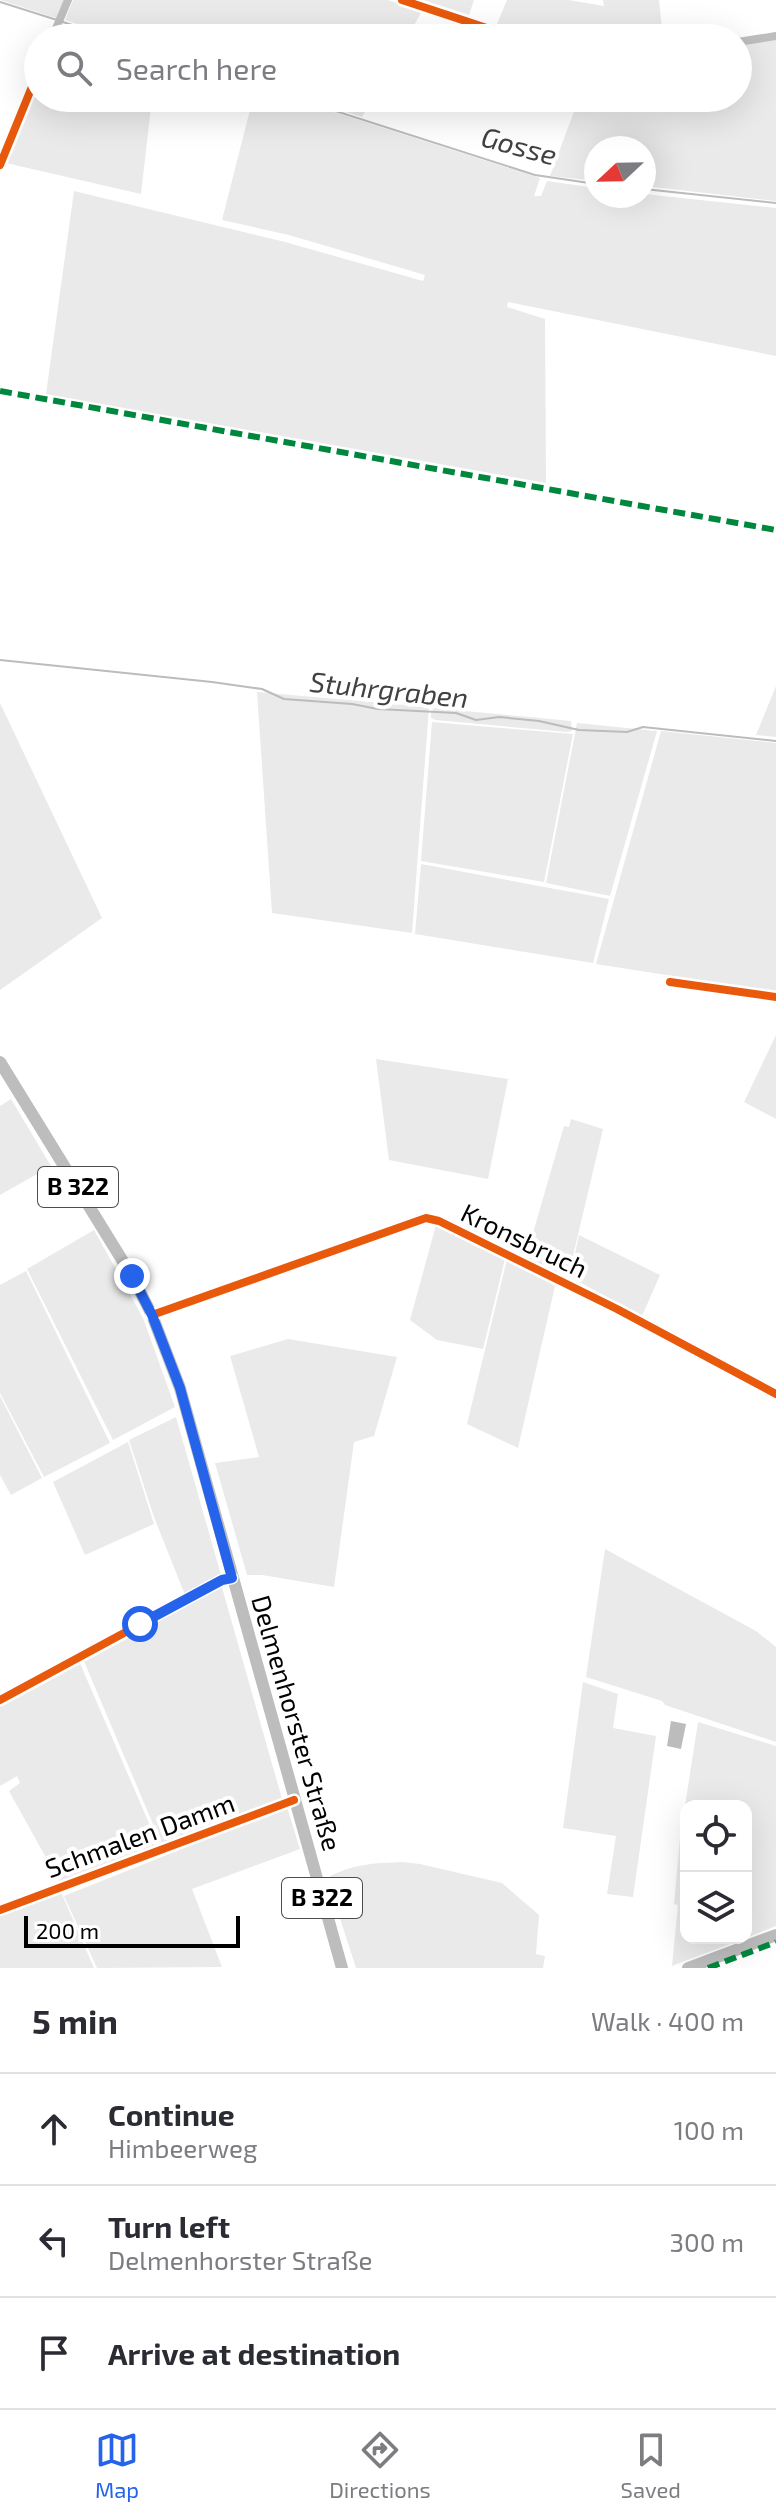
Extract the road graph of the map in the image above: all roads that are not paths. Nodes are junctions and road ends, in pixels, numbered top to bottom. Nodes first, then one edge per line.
1 (68, 0) edge
2 (402, 0) edge
3 (58, 24) edge
4 (475, 24) edge
5 (776, 36) edge
6 (752, 40) edge
7 (24, 106) edge
8 (0, 165) edge
9 (670, 982) dead end
10 (776, 997) edge
11 (0, 1062) edge
12 (152, 1315) junction
13 (776, 1394) edge
14 (232, 1578) junction
15 (0, 1700) edge
16 (294, 1800) junction
17 (0, 1910) edge
18 (776, 1935) edge
19 (342, 1968) edge
20 (688, 1968) edge

1 - 3 street
2 - 4 street
5 - 6 street
7 - 8 street
9 - 10 street
11 - 12 main road, Delmenhorster Straße / B 322
12 - 13 street, Kronsbruch
12 - 14 main road, Delmenhorster Straße / B 322
14 - 15 street
14 - 16 main road, Delmenhorster Straße / B 322
16 - 17 street, Schmalen Damm
16 - 19 main road, Delmenhorster Straße / B 322
18 - 20 main road

